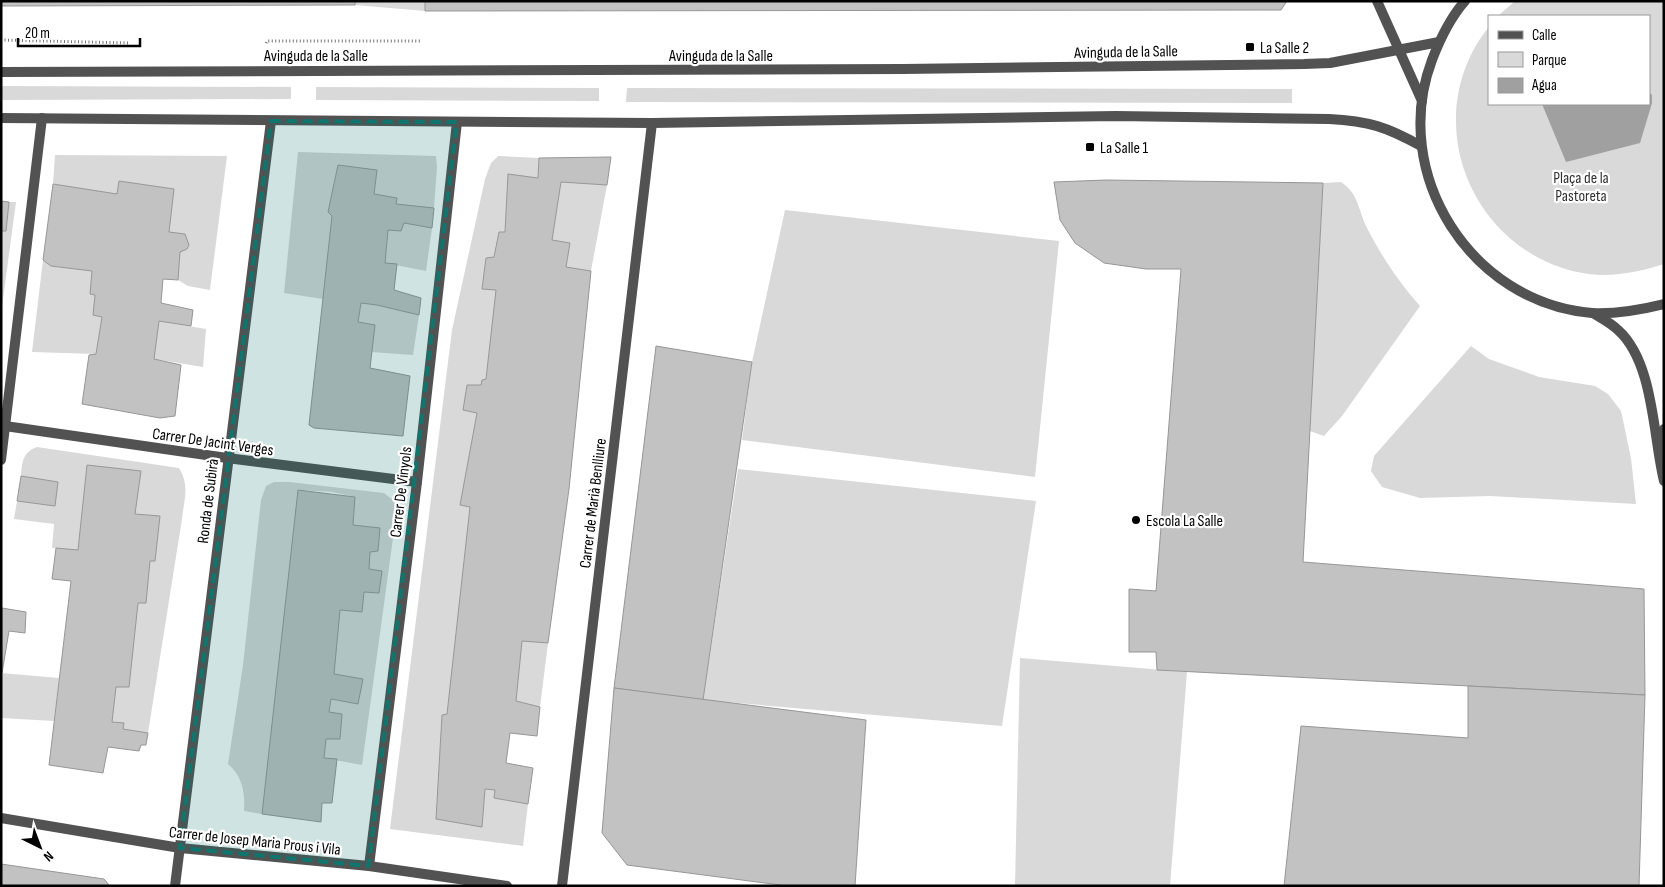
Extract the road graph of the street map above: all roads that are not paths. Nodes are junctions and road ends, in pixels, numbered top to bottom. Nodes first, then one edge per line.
1 (1377, 1) edge
2 (1465, 1) edge
3 (1439, 42) junction
4 (1399, 50) junction
5 (1, 72) edge
6 (1422, 101) junction
7 (1, 118) edge
8 (42, 118) junction
9 (271, 121) junction
10 (457, 122) junction
11 (652, 123) junction
12 (1421, 146) junction
13 (1664, 304) edge
14 (1593, 313) junction
15 (5, 426) junction
16 (1664, 429) edge
17 (227, 458) junction
18 (1, 460) edge
19 (1661, 469) junction
20 (417, 482) junction
21 (1664, 482) edge
22 (1, 818) edge
23 (180, 848) junction
24 (369, 866) junction
25 (175, 886) edge
26 (507, 886) edge
27 (562, 886) edge

1 - 4 street
2 - 3 street
3 - 4 street, Avinguda de la Salle
3 - 6 street
4 - 5 street, Avinguda de la Salle
4 - 6 street
6 - 12 street
7 - 8 street
8 - 9 street
8 - 15 street
9 - 10 street
9 - 17 street, Ronda de Subirà
10 - 11 street
10 - 20 street, Carrer De Vinyols
11 - 12 street
11 - 27 street, Carrer de Marià Benlliure
12 - 14 street
13 - 14 street
14 - 19 street
15 - 17 street, Carrer De Jacint Verges
15 - 18 street
16 - 19 street
17 - 20 street, Carrer De Jacint Verges
17 - 23 street, Ronda de Subirà
19 - 21 street
20 - 24 street, Carrer De Vinyols
22 - 23 street, Carrer de Josep Maria Prous i Vila
23 - 24 street, Carrer de Josep Maria Prous i Vila
23 - 25 street, Ronda de Subirà
24 - 26 street, Carrer de Josep Maria Prous i Vila

